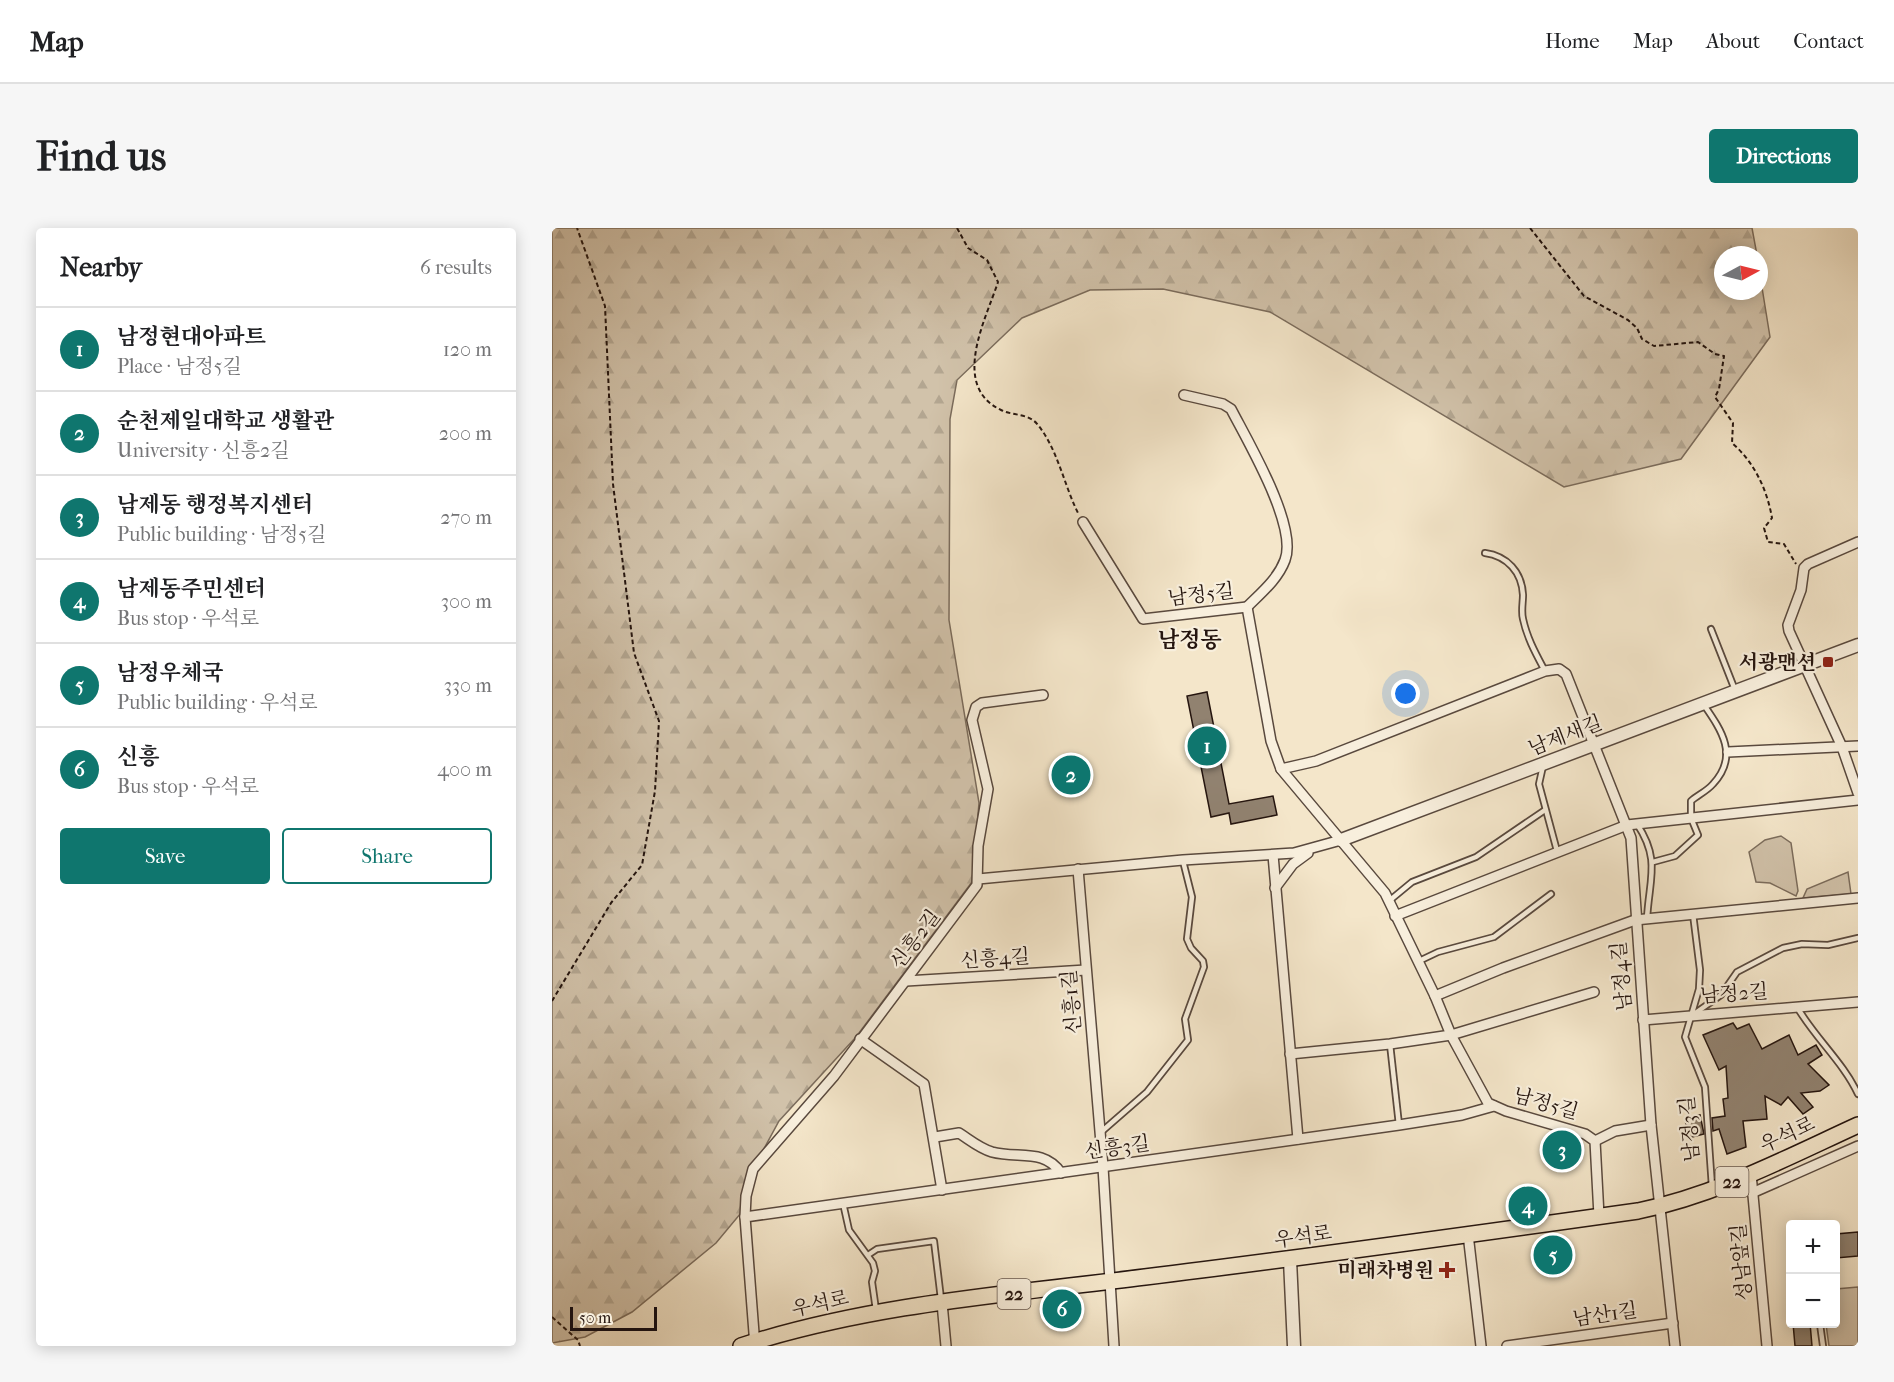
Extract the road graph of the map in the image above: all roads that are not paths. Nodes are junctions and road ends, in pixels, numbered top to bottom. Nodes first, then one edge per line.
1 (1184, 395) dead end
2 (1083, 522) road end
3 (1858, 542) edge
4 (1485, 553) dead end
5 (1247, 607) junction
6 (1711, 629) dead end
7 (1858, 645) edge
8 (1803, 668) junction
9 (1545, 671) junction
10 (1736, 693) junction
11 (1043, 695) dead end
12 (1704, 705) junction
13 (1595, 744) junction
14 (1858, 746) edge
15 (1842, 747) junction
16 (1728, 752) junction
17 (1544, 763) junction
18 (1281, 769) junction
19 (1858, 793) edge
20 (1858, 800) edge
21 (1545, 810) junction
22 (1691, 818) junction
23 (1632, 824) junction
24 (1341, 840) junction
25 (1315, 849) junction
26 (1557, 851) junction
27 (1273, 855) junction
28 (1183, 860) junction
29 (1653, 862) junction
30 (1078, 869) junction
31 (978, 879) junction
32 (1275, 888) junction
33 (1551, 894) dead end
34 (1858, 898) edge
35 (1389, 901) junction
36 (1693, 914) junction
37 (1395, 916) junction
38 (1647, 919) junction
39 (1635, 920) junction
40 (1858, 938) edge
41 (1417, 962) junction
42 (1086, 970) junction
43 (906, 981) junction
44 (1594, 992) dead end
45 (1435, 996) junction
46 (1858, 1002) edge
47 (1797, 1007) junction
48 (1691, 1016) junction
49 (1643, 1020) junction
50 (1451, 1035) junction
51 (860, 1039) junction
52 (1390, 1044) junction
53 (1290, 1054) junction
54 (1858, 1094) edge
55 (1494, 1107) junction
56 (1399, 1125) junction
57 (1651, 1125) junction
58 (1858, 1125) edge
59 (1100, 1132) junction
60 (934, 1137) junction
61 (1298, 1139) junction
62 (1595, 1141) junction
63 (1858, 1146) edge
64 (1103, 1167) junction
65 (1061, 1173) junction
66 (1750, 1174) junction
67 (942, 1190) junction
68 (1712, 1190) junction
69 (1752, 1193) junction
70 (843, 1203) junction
71 (1660, 1206) junction
72 (1599, 1216) junction
73 (745, 1217) junction
74 (1468, 1234) junction
75 (868, 1255) junction
76 (1290, 1260) junction
77 (1110, 1282) junction
78 (942, 1303) junction
79 (877, 1313) junction
80 (1673, 1323) junction
81 (1821, 1328) edge
82 (750, 1345) edge
83 (946, 1346) edge
84 (1114, 1346) edge
85 (1294, 1346) edge
86 (1481, 1346) edge
87 (1507, 1346) edge
88 (1675, 1346) edge
89 (1767, 1346) edge
90 (1823, 1346) edge

1 - 5 street
2 - 5 street, 남정5길
3 - 8 street
4 - 9 lane
5 - 18 street, 남정5길
6 - 10 lane
7 - 8 street, 남제새길
8 - 10 street, 남제새길
8 - 15 street
9 - 13 street, 남정4길
9 - 18 street
10 - 12 street, 남제새길
11 - 31 street, 신흥2길
12 - 13 street, 남제새길
12 - 16 lane
13 - 17 street, 남제새길
13 - 23 street, 남정4길
14 - 15 street
15 - 16 street
15 - 19 street
16 - 22 lane
17 - 21 lane
17 - 24 street, 남제새길
18 - 24 street, 남정5길
20 - 22 street
21 - 26 lane
21 - 35 lane
22 - 23 street
22 - 29 lane
23 - 26 street
23 - 29 lane
23 - 39 street, 남정4길
24 - 25 street
24 - 35 street, 남정5길
25 - 27 street
25 - 32 street
26 - 37 street
27 - 28 street
27 - 32 street
28 - 30 street
28 - 59 lane
29 - 38 lane
30 - 31 street
30 - 42 street, 신흥1길
31 - 43 street, 신흥2길
32 - 53 street
33 - 41 lane
34 - 36 street
35 - 37 street, 남정5길
36 - 38 street
36 - 48 lane, 남정3길
37 - 41 street, 남정5길
38 - 39 street
39 - 45 street
39 - 49 street, 남정4길
40 - 48 lane, 남정2길
41 - 45 street, 남정5길
42 - 43 street, 신흥4길
42 - 59 street, 신흥1길
43 - 51 street, 신흥2길
44 - 50 street
45 - 50 street, 남정5길
46 - 47 street, 남정2길
47 - 48 street, 남정2길
47 - 54 lane
48 - 49 street
48 - 68 lane, 남정3길
49 - 57 street, 남정4길
50 - 52 street
50 - 55 street, 남정5길
51 - 60 street
51 - 73 street, 신흥2길
52 - 53 street
52 - 56 lane
53 - 61 street
55 - 56 street
55 - 62 street, 남정5길
56 - 61 street
57 - 62 street
57 - 71 street, 남정4길
58 - 66 main road, 우석로 / 22
59 - 64 street, 신흥1길
60 - 65 street
60 - 67 street
61 - 64 street, 신흥3길
62 - 72 street, 남정5길
63 - 69 street
64 - 65 street, 신흥3길
64 - 77 street, 신흥1길
65 - 67 street, 신흥3길
66 - 68 main road, 우석로 / 22
66 - 69 street, 성남앞길
67 - 70 street, 신흥3길
68 - 71 main road, 우석로 / 22
69 - 89 street, 성남앞길
70 - 73 street, 신흥3길
70 - 75 lane
71 - 72 main road, 우석로 / 22
71 - 80 street, 남정4길
72 - 74 main road, 우석로 / 22
73 - 82 street
74 - 76 main road, 우석로 / 22
74 - 86 street
75 - 78 lane
75 - 79 lane
76 - 77 main road, 우석로 / 22
76 - 85 street
77 - 78 main road, 우석로 / 22
77 - 84 street, 신흥1길
78 - 79 main road, 우석로 / 22
78 - 83 street
79 - 82 main road, 우석로 / 22
80 - 87 street, 남산1길
80 - 88 street, 남정4길
81 - 90 lane

